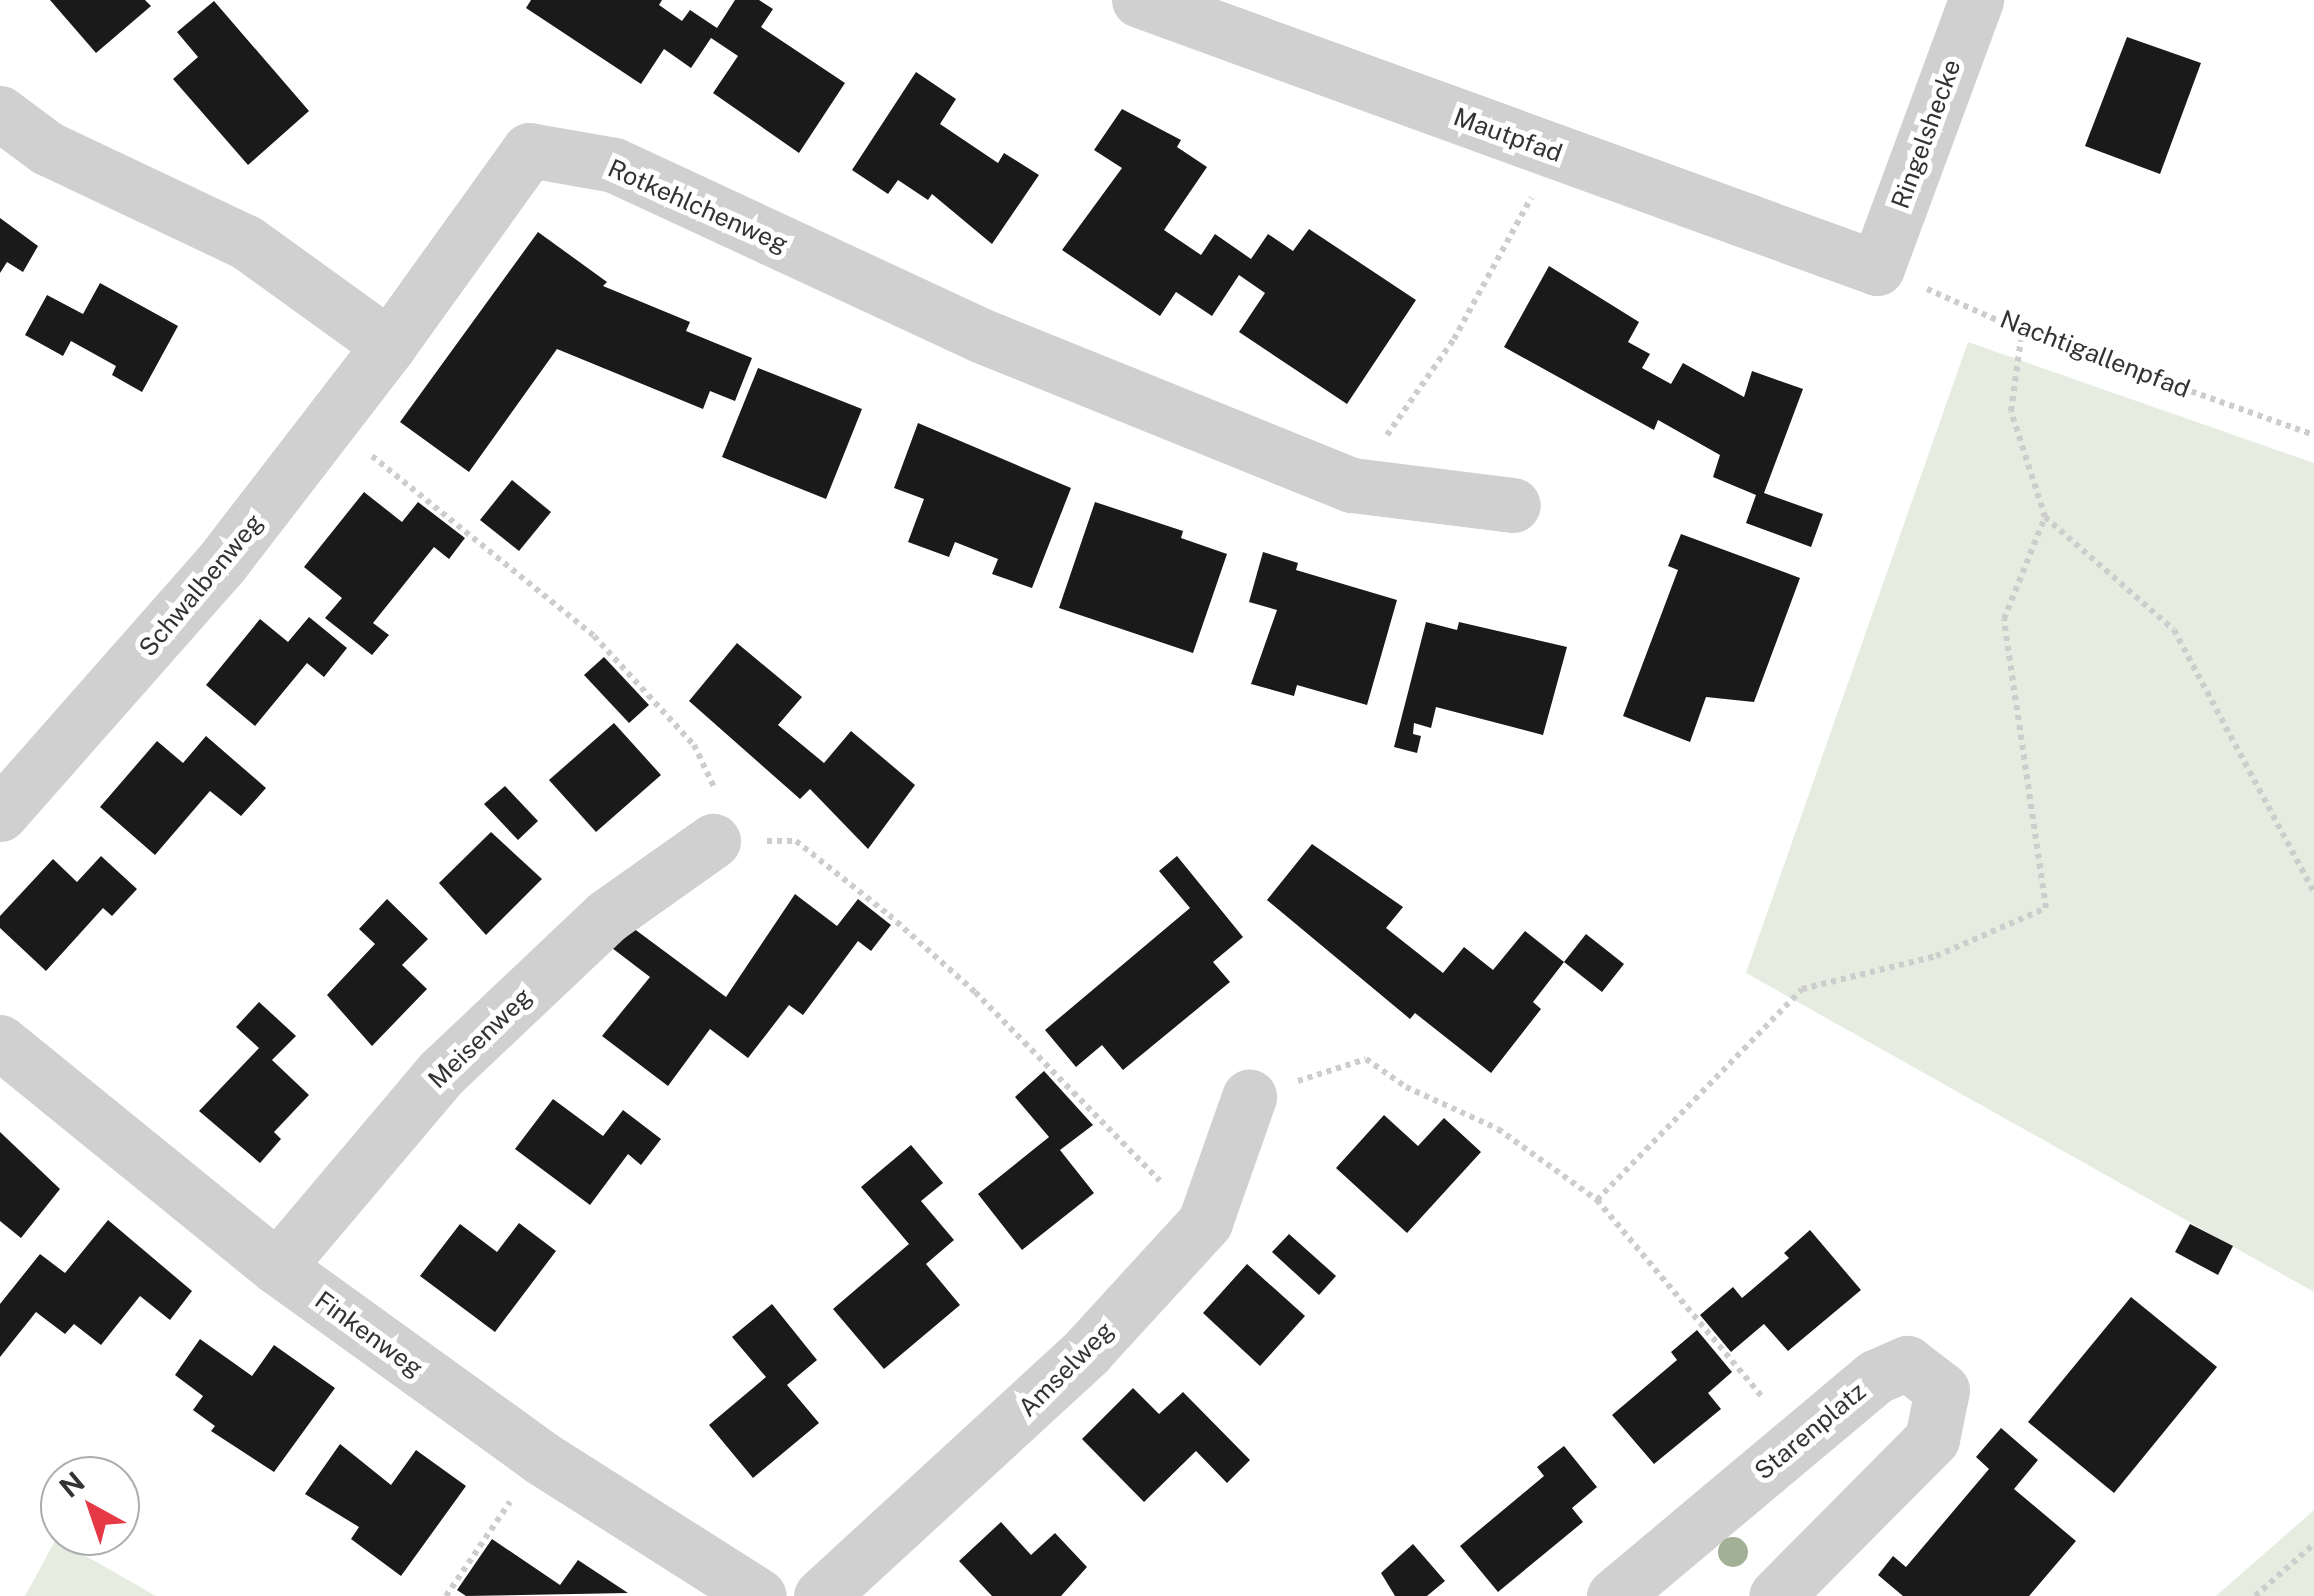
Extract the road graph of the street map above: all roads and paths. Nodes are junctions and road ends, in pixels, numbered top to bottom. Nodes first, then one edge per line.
1 (1139, 0) edge
2 (1976, 0) edge
3 (0, 113) edge
4 (1556, 153) junction
5 (1877, 268) junction
6 (2022, 331) junction
7 (389, 345) junction
8 (332, 424) junction
9 (2314, 435) edge
10 (1352, 486) junction
11 (1513, 505) dead end
12 (2045, 516) junction
13 (0, 814) edge
14 (713, 841) junction
15 (2314, 892) edge
16 (0, 1042) edge
17 (1249, 1097) joint
18 (1597, 1200) junction
19 (1204, 1222) junction
20 (277, 1267) junction
21 (1799, 1442) junction
22 (540, 1457) junction
23 (2314, 1544) edge
24 (446, 1596) edge
25 (759, 1596) edge
26 (821, 1596) edge
27 (1614, 1596) edge
28 (1776, 1596) edge
29 (2255, 1596) edge

1 - 4 street, Mautpfad
2 - 5 street, Ringelshecke
3 - 7 street
4 - 5 street, Mautpfad
4 - 10 path
5 - 6 path, Nachtigallenpfad
6 - 9 path, Nachtigallenpfad
6 - 12 path
7 - 8 street, Schwalbenweg
7 - 10 street, Rotkehlchenweg
8 - 13 street, Schwalbenweg
8 - 14 path
10 - 11 street, Rotkehlchenweg
12 - 15 path
12 - 18 path
14 - 19 path
14 - 20 street, Meisenweg
16 - 20 street, Finkenweg
17 - 18 path
17 - 19 street, Amselweg
18 - 21 path
19 - 26 street, Amselweg
20 - 22 street, Finkenweg
21 - 27 street, Starenplatz
21 - 28 street, Starenplatz
22 - 24 path
22 - 25 street, Finkenweg
23 - 29 path

